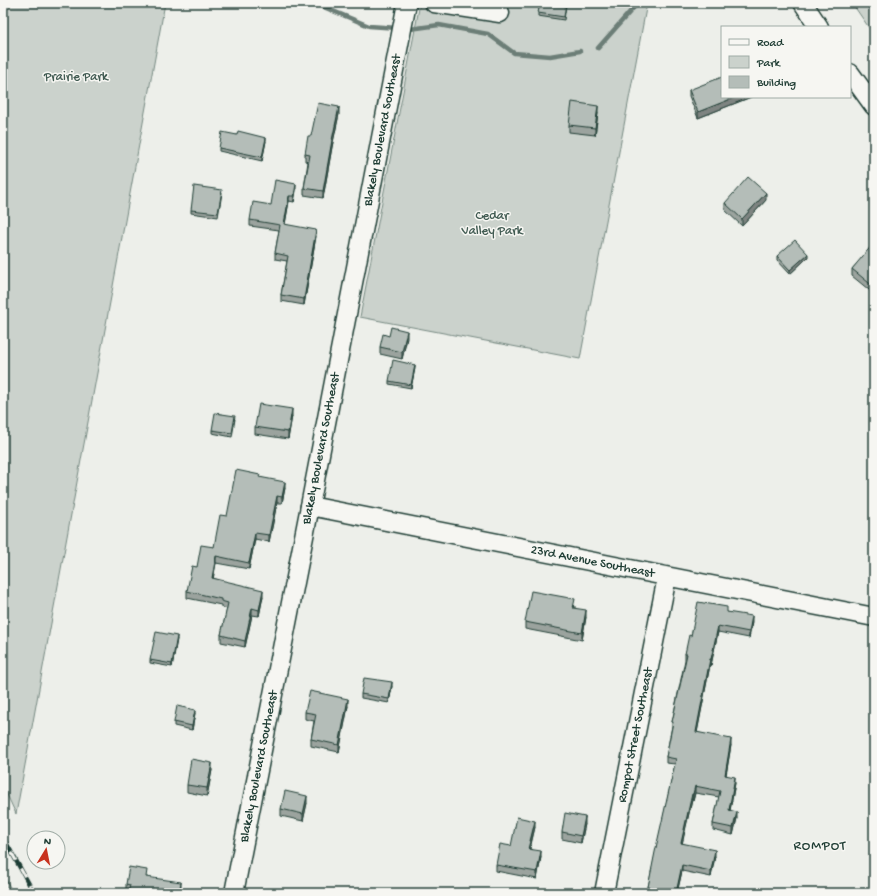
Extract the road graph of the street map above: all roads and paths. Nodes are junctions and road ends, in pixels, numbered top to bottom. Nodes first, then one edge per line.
1 (434, 3) edge
2 (803, 3) edge
3 (406, 4) edge
4 (500, 13) dead end
5 (818, 26) edge
6 (851, 74) edge
7 (874, 106) edge
8 (310, 506) junction
9 (667, 577) junction
10 (874, 617) edge
11 (234, 893) edge
12 (604, 893) edge

1 - 4 street
2 - 5 street
3 - 8 street, Blakely Boulevard Southeast
6 - 7 street
8 - 9 street, 23rd Avenue Southeast
8 - 11 street, Blakely Boulevard Southeast
9 - 10 street, 23rd Avenue Southeast
9 - 12 street, Rompot Street Southeast

